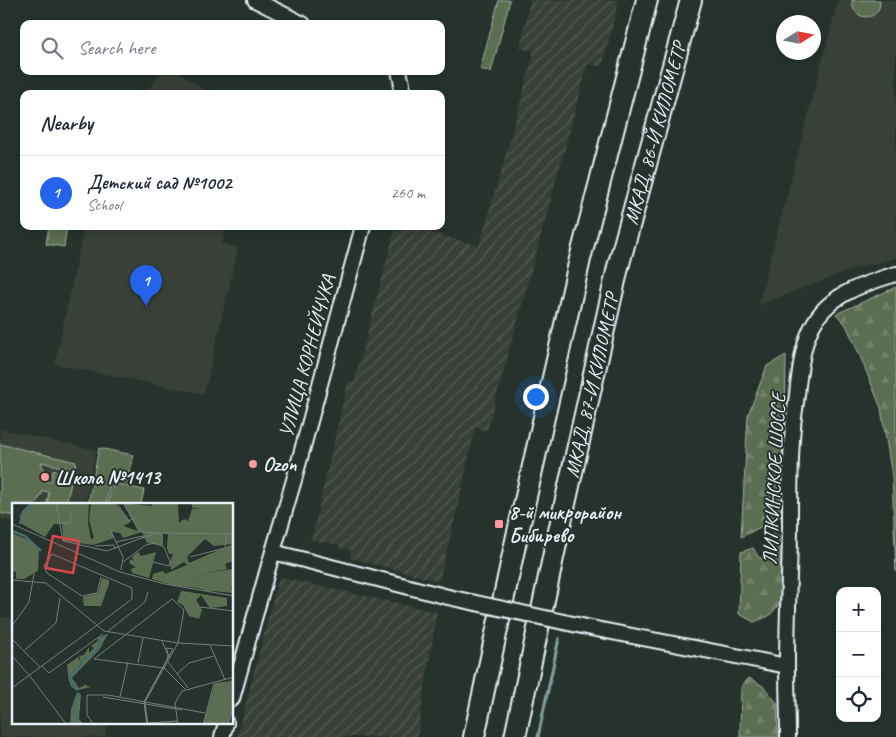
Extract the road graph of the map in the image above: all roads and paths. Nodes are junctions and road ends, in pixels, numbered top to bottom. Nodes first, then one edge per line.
1 (255, 0) edge
2 (647, 0) edge
3 (691, 0) edge
4 (295, 20) edge
5 (400, 75) edge
6 (401, 90) edge
7 (362, 230) edge
8 (580, 259) joint
9 (618, 267) joint
10 (896, 274) edge
11 (273, 552) junction
12 (787, 666) junction
13 (234, 691) edge
14 (226, 724) edge
15 (222, 737) edge
16 (474, 737) edge
17 (515, 737) edge
18 (788, 737) edge

1 - 4 street
2 - 8 highway, МКАД, 86-Й КИЛОМЕТР
3 - 9 highway, МКАД, 86-Й КИЛОМЕТР
5 - 6 street
7 - 11 street, УЛИЦА КОРНЕЙЧУКА
8 - 16 highway, МКАД, 87-Й КИЛОМЕТР
9 - 17 highway, МКАД, 87-Й КИЛОМЕТР
10 - 12 street, ЛИПКИНСКОЕ ШОССЕ
11 - 12 street, bridge
11 - 13 street, УЛИЦА КОРНЕЙЧУКА
12 - 18 street, ЛИПКИНСКОЕ ШОССЕ
14 - 15 street

